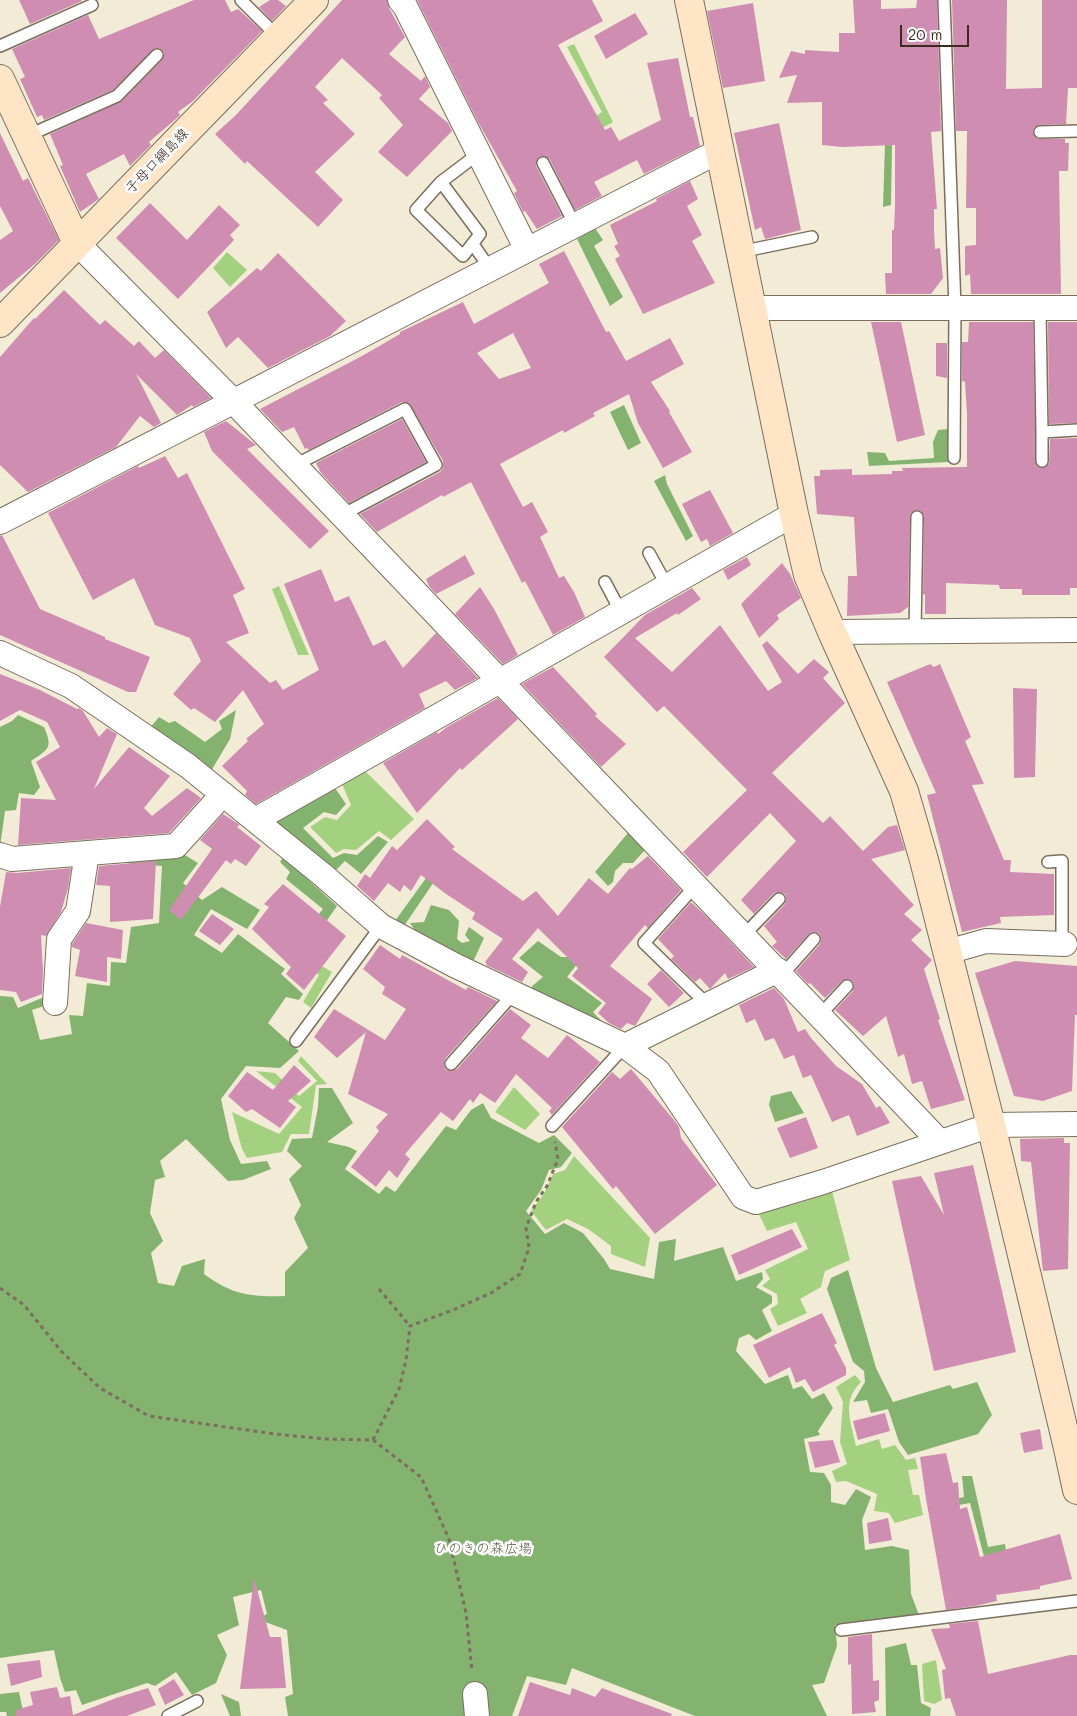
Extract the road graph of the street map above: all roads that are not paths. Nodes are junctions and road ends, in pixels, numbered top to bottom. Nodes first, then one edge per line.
1 (242, 0) edge
2 (314, 0) edge
3 (400, 0) edge
4 (689, 0) edge
5 (944, 0) edge
6 (92, 5) dead end
7 (278, 37) junction
8 (0, 46) edge
9 (157, 55) dead end
10 (0, 79) edge
11 (1040, 132) dead end
12 (1077, 132) edge
13 (27, 136) junction
14 (719, 151) junction
15 (478, 154) junction
16 (543, 163) dead end
17 (441, 182) junction
18 (575, 225) junction
19 (812, 236) dead end
20 (77, 243) junction
21 (473, 244) junction
22 (527, 250) junction
23 (740, 252) junction
24 (490, 269) junction
25 (752, 308) junction
26 (955, 308) junction
27 (1040, 308) junction
28 (1077, 308) edge
29 (0, 323) edge
30 (234, 402) junction
31 (1077, 430) edge
32 (1042, 432) junction
33 (954, 458) dead end
34 (1042, 461) dead end
35 (295, 465) junction
36 (794, 514) junction
37 (342, 515) junction
38 (917, 517) dead end
39 (0, 522) edge
40 (650, 553) dead end
41 (605, 582) dead end
42 (668, 586) junction
43 (621, 612) junction
44 (1077, 630) edge
45 (915, 631) junction
46 (832, 632) junction
47 (0, 653) edge
48 (500, 682) junction
49 (222, 794) junction
50 (255, 820) junction
51 (87, 853) junction
52 (0, 856) edge
53 (1048, 862) dead end
54 (696, 885) junction
55 (779, 899) dead end
56 (381, 926) junction
57 (744, 935) junction
58 (814, 939) dead end
59 (1064, 944) joint
60 (947, 952) junction
61 (780, 973) junction
62 (847, 986) dead end
63 (513, 994) junction
64 (55, 1003) dead end
65 (708, 1005) junction
66 (820, 1015) junction
67 (296, 1041) dead end
68 (625, 1046) junction
69 (451, 1064) dead end
70 (1077, 1124) edge
71 (991, 1125) junction
72 (552, 1126) road end
73 (940, 1142) junction
74 (1072, 1444) edge
75 (1077, 1490) edge
76 (1077, 1601) edge
77 (841, 1630) dead end
78 (197, 1701) dead end
79 (168, 1716) edge

1 - 7 lane
2 - 7 street, 子母口綱島線
3 - 15 street
4 - 14 street
5 - 26 lane
6 - 8 lane
7 - 20 street, 子母口綱島線
9 - 13 lane
10 - 13 street
11 - 12 lane
13 - 20 street
14 - 18 street
14 - 23 street
15 - 17 lane
15 - 22 street
16 - 18 lane
17 - 21 lane
17 - 21 lane
18 - 22 street
19 - 23 lane
20 - 29 street, 子母口綱島線
20 - 30 street
21 - 24 lane
22 - 24 street
23 - 25 street
24 - 30 street
25 - 26 street
25 - 36 street
26 - 27 street
26 - 33 lane
27 - 28 street
27 - 32 lane
30 - 35 street
30 - 39 street
31 - 32 lane
32 - 34 lane
35 - 37 street
35 - 37 lane
36 - 42 street
36 - 46 street
37 - 48 street
38 - 45 lane
40 - 42 lane
41 - 43 lane
42 - 43 street
43 - 48 street
44 - 45 street
45 - 46 street
46 - 60 street
47 - 49 street
48 - 50 street
48 - 54 street
49 - 50 street
49 - 51 street
50 - 56 street
51 - 52 street
51 - 64 street
53 - 59 lane
54 - 57 street
54 - 65 lane
55 - 57 lane
56 - 63 street
56 - 67 lane
57 - 61 street
58 - 61 lane
59 - 60 street
60 - 71 street
61 - 65 street
61 - 66 street
62 - 66 lane
63 - 68 street
63 - 69 lane
65 - 68 street
66 - 73 street
68 - 72 lane
68 - 73 street
70 - 71 street
71 - 73 street
71 - 74 street
74 - 75 street
76 - 77 lane
78 - 79 lane

